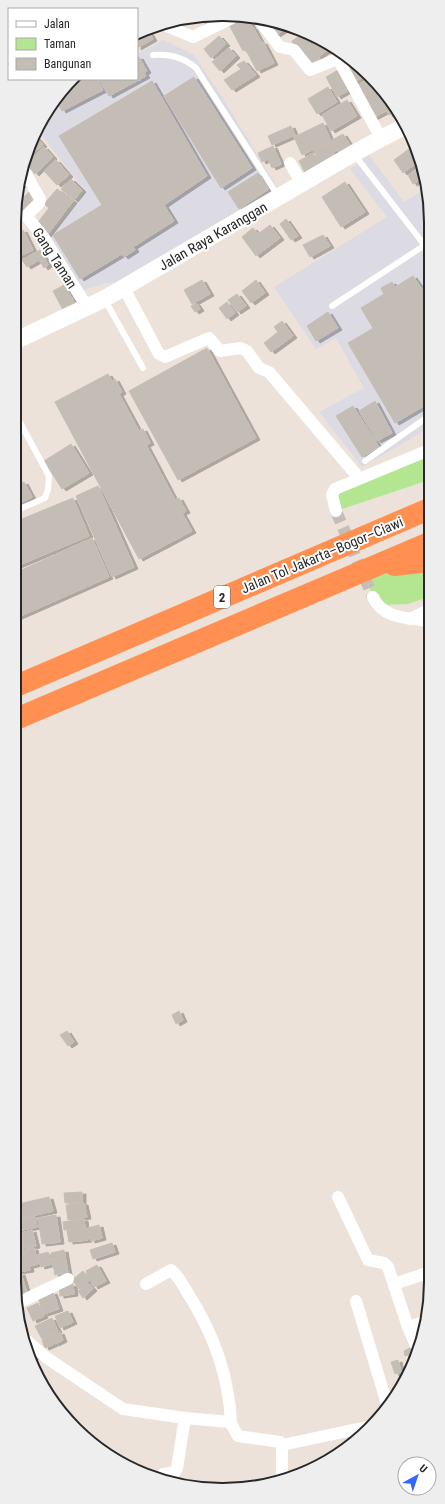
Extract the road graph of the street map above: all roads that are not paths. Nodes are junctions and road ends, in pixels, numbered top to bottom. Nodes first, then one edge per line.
1 (226, 21) edge
2 (263, 25) edge
3 (171, 28) edge
4 (153, 56) dead end
5 (400, 128) edge
6 (381, 138) junction
7 (354, 153) junction
8 (290, 163) dead end
9 (27, 176) edge
10 (302, 184) junction
11 (279, 197) junction
12 (424, 244) edge
13 (424, 246) edge
14 (124, 288) junction
15 (104, 299) junction
16 (332, 306) dead end
17 (87, 307) junction
18 (21, 338) edge
19 (143, 368) dead end
20 (424, 420) edge
21 (21, 424) edge
22 (424, 452) edge
23 (365, 461) dead end
24 (359, 478) junction
25 (21, 508) edge
26 (336, 511) tunnel mouth
27 (424, 511) edge
28 (424, 545) edge
29 (424, 561) edge
30 (368, 568) junction
31 (373, 596) tunnel mouth
32 (424, 612) edge
33 (410, 619) junction
34 (424, 621) edge
35 (21, 684) edge
36 (21, 717) edge
37 (338, 1197) dead end
38 (424, 1274) edge
39 (68, 1278) dead end
40 (146, 1284) dead end
41 (394, 1284) junction
42 (22, 1301) edge
43 (356, 1301) dead end
44 (419, 1323) edge
45 (408, 1327) junction
46 (414, 1342) edge
47 (32, 1345) edge
48 (386, 1399) edge
49 (185, 1418) junction
50 (231, 1423) junction
51 (360, 1428) edge
52 (282, 1445) junction
53 (164, 1474) edge
54 (282, 1474) edge

1 - 3 street
2 - 6 street
4 - 11 lane
5 - 6 street, Jalan Raya Karanggan
6 - 7 street, Jalan Raya Karanggan
7 - 10 street, Jalan Raya Karanggan
7 - 12 lane
8 - 10 street
9 - 17 street, Gang Taman
10 - 11 street, Jalan Raya Karanggan
11 - 14 street, Jalan Raya Karanggan
13 - 16 lane
14 - 15 street, Jalan Raya Karanggan
14 - 24 street
15 - 17 street, Jalan Raya Karanggan
15 - 19 lane
17 - 18 street, Jalan Raya Karanggan
20 - 23 lane
21 - 25 lane
22 - 24 street
24 - 26 street
27 - 35 highway, Jalan Tol Jakarta–Bogor–Ciawi / 2
28 - 30 highway, 2
29 - 30 highway
30 - 36 highway, 2
31 - 33 street
32 - 33 street
33 - 34 street
37 - 41 street
38 - 41 street
39 - 42 street
40 - 50 street
41 - 45 street
43 - 48 street
44 - 45 street
45 - 46 street
47 - 49 street
49 - 50 street
49 - 53 street
50 - 52 street
51 - 52 street
52 - 54 street

